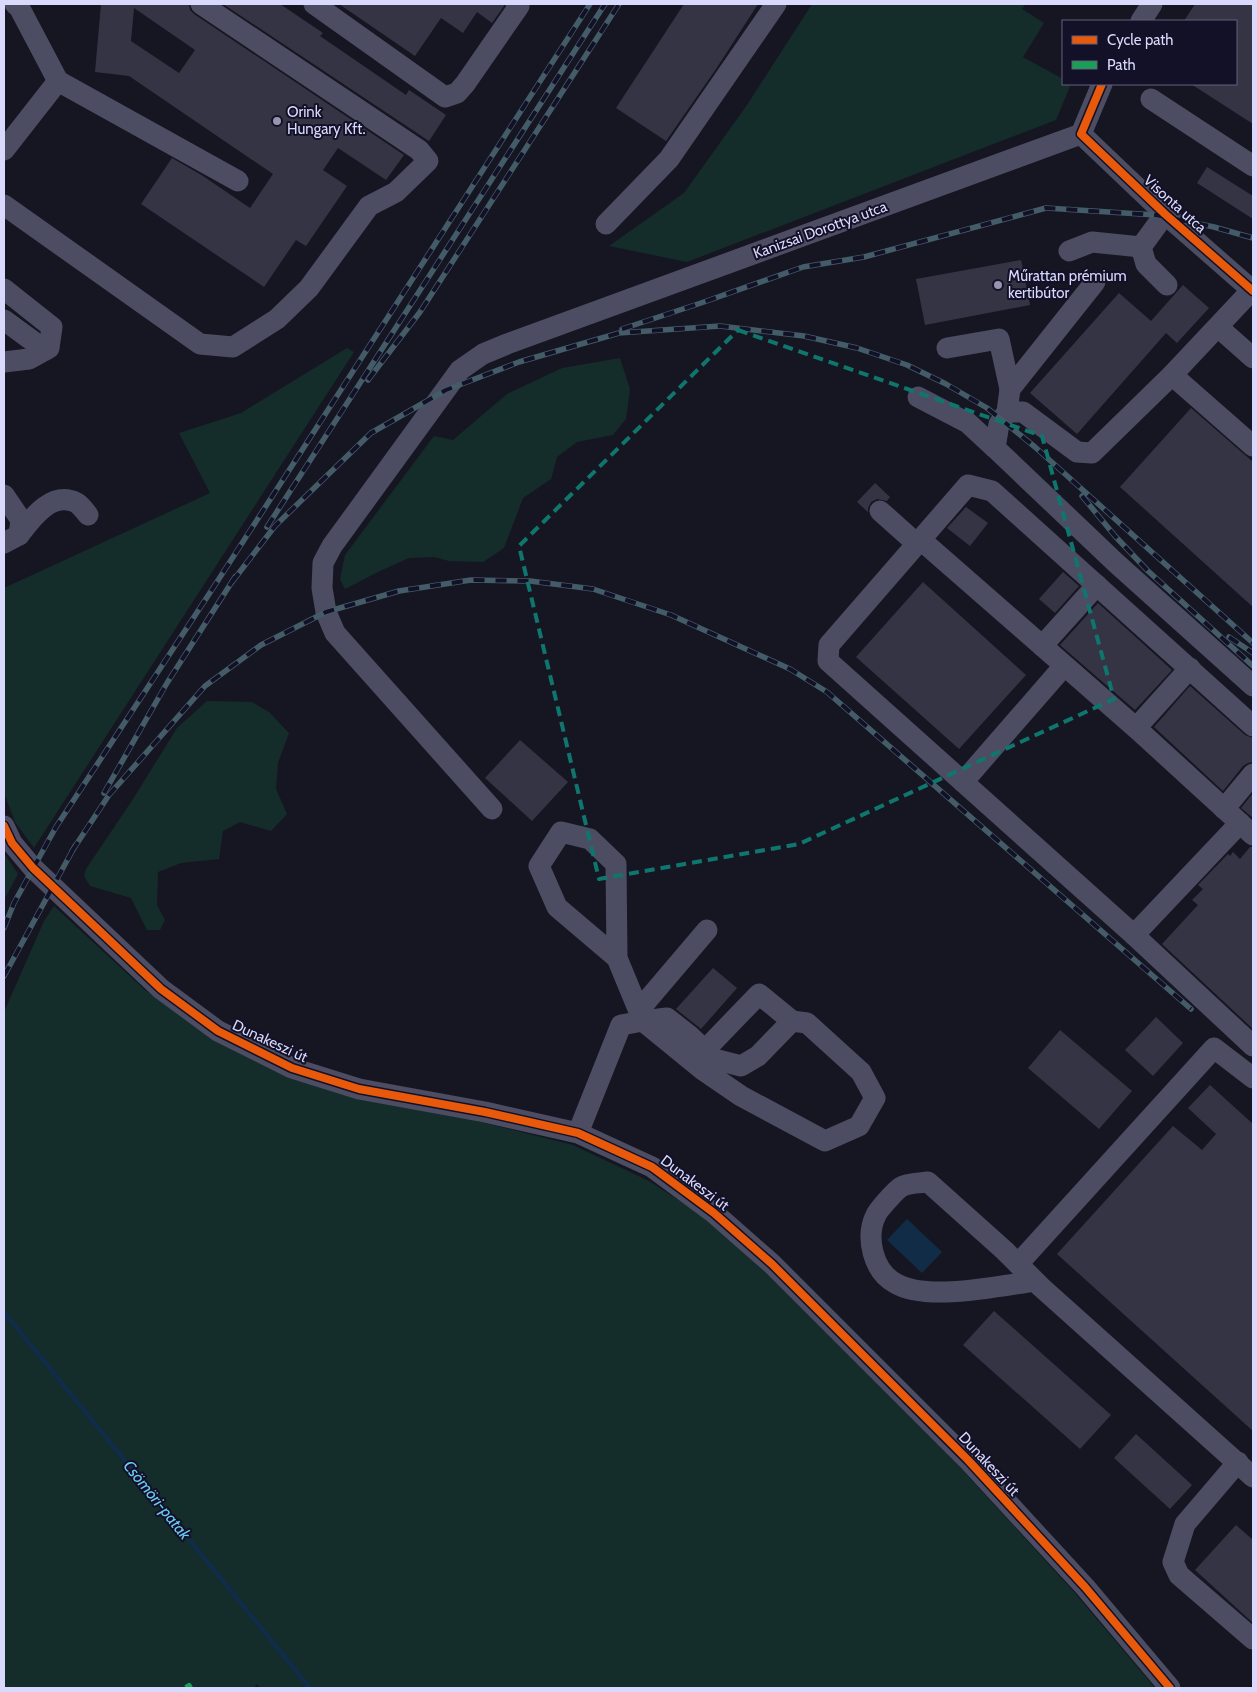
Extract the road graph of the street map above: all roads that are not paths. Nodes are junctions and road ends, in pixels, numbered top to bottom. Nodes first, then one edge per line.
1 (15, 4) edge
2 (201, 4) edge
3 (314, 4) edge
4 (516, 4) edge
5 (776, 4) edge
6 (1152, 4) edge
7 (1142, 20) edge
8 (58, 80) junction
9 (1102, 85) edge
10 (1151, 99) dead end
11 (1081, 134) junction
12 (4, 150) edge
13 (1253, 166) edge
14 (238, 181) dead end
15 (4, 205) edge
16 (1165, 214) junction
17 (606, 224) dead end
18 (1142, 247) junction
19 (1070, 251) dead end
20 (1095, 282) dead end
21 (1167, 286) dead end
22 (4, 289) edge
23 (1253, 291) edge
24 (4, 320) edge
25 (1218, 326) junction
26 (947, 348) dead end
27 (45, 350) junction
28 (1253, 358) edge
29 (6, 360) edge
30 (1172, 374) junction
31 (1010, 389) junction
32 (918, 397) dead end
33 (1007, 412) junction
34 (1253, 446) edge
35 (995, 448) junction
36 (4, 495) edge
37 (880, 511) dead end
38 (88, 515) dead end
39 (11, 539) edge
40 (919, 542) junction
41 (1097, 584) junction
42 (1042, 646) junction
43 (1064, 666) junction
44 (1190, 668) junction
45 (1253, 686) edge
46 (1253, 726) edge
47 (1136, 728) junction
48 (1253, 774) edge
49 (963, 782) junction
50 (1224, 809) junction
51 (492, 810) dead end
52 (4, 826) edge
53 (1247, 829) edge
54 (707, 930) dead end
55 (1134, 936) junction
56 (617, 958) junction
57 (641, 1015) junction
58 (792, 1022) junction
59 (1253, 1046) edge
60 (705, 1050) junction
61 (1253, 1078) edge
62 (578, 1133) junction
63 (1018, 1264) junction
64 (1035, 1281) junction
65 (1238, 1462) junction
66 (1253, 1477) edge
67 (1253, 1639) edge
68 (1170, 1688) edge

1 - 8 street
2 - 15 street
3 - 4 street
5 - 17 street
6 - 7 street
8 - 12 street
8 - 14 street
9 - 11 street
10 - 13 street
11 - 16 street, Visonta utca
11 - 51 street, Kanizsai Dorottya utca
16 - 18 street
16 - 23 street, Visonta utca
18 - 19 street
18 - 21 street
20 - 31 street
22 - 27 street
23 - 25 street
24 - 27 street
25 - 28 street
25 - 30 street
26 - 31 street
27 - 29 street
30 - 33 street
30 - 34 street
31 - 33 street
32 - 35 street
33 - 35 street
35 - 45 street
36 - 39 street
37 - 40 street
38 - 39 street
40 - 41 street
40 - 42 street
40 - 49 street
41 - 42 street
41 - 44 street
42 - 43 street
43 - 47 street
43 - 49 street
44 - 46 street
44 - 47 street
47 - 50 street
48 - 50 street
49 - 55 street
50 - 53 street
52 - 62 street, Dunakeszi út
53 - 55 street
54 - 57 street
55 - 59 street
56 - 56 street
56 - 57 street
57 - 58 street
57 - 60 street
57 - 62 street
58 - 60 street
58 - 60 street
61 - 63 street
62 - 68 street, Dunakeszi út
63 - 64 street
63 - 64 street
64 - 65 street
65 - 66 street
65 - 67 street

